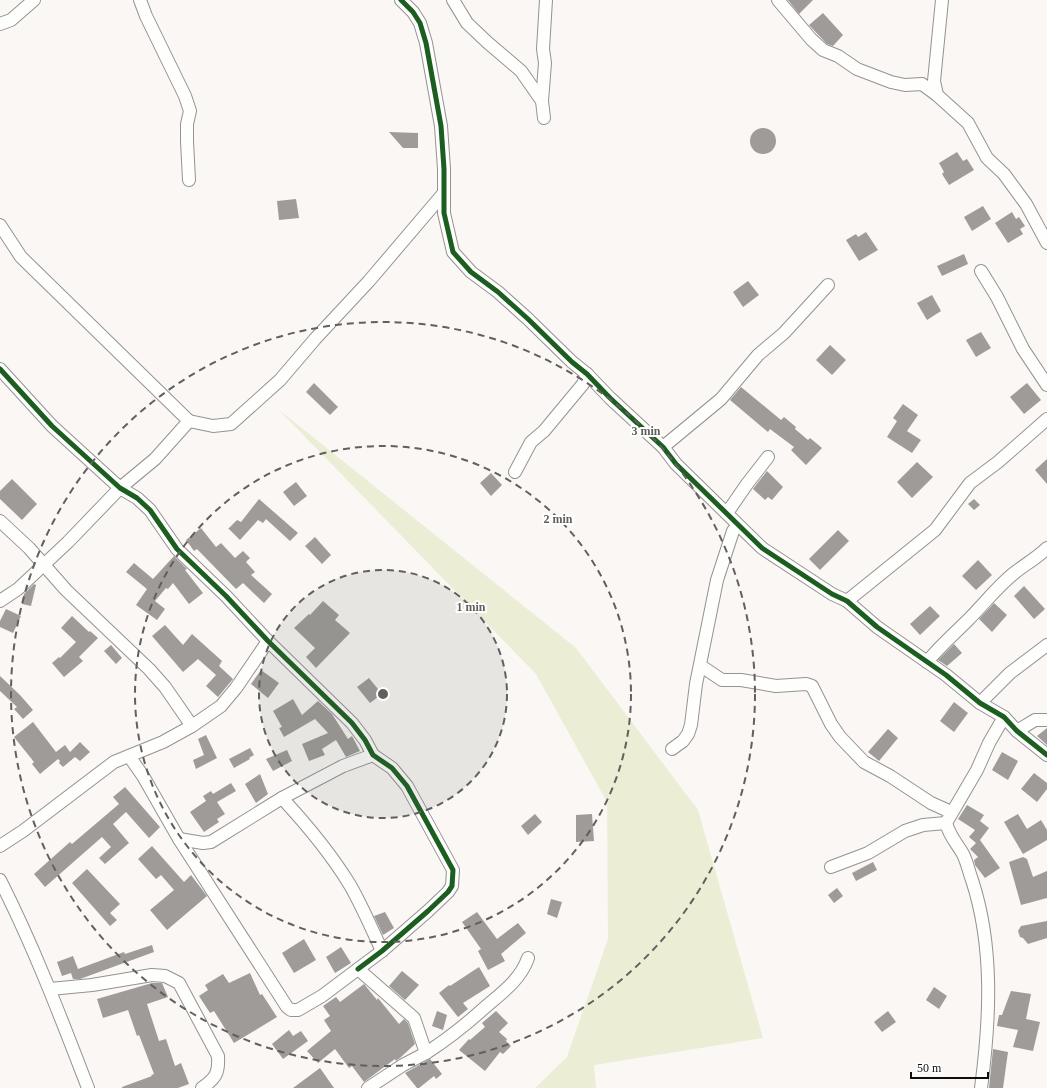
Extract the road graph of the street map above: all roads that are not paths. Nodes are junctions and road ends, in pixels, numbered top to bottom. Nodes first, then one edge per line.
1 (34, 0) edge
2 (140, 0) edge
3 (401, 0) edge
4 (453, 0) edge
5 (546, 0) edge
6 (778, 0) edge
7 (942, 0) edge
8 (413, 6) edge
9 (0, 24) edge
10 (937, 95) junction
11 (542, 101) junction
12 (544, 118) dead end
13 (189, 180) dead end
14 (444, 194) junction
15 (0, 225) edge
16 (1047, 243) edge
17 (981, 271) dead end
18 (828, 285) dead end
19 (0, 369) edge
20 (587, 374) junction
21 (1047, 385) edge
22 (1047, 418) edge
23 (189, 421) junction
24 (663, 447) junction
25 (768, 457) dead end
26 (516, 472) dead end
27 (120, 488) junction
28 (727, 514) junction
29 (0, 521) edge
30 (738, 526) junction
31 (1047, 548) edge
32 (44, 564) junction
33 (0, 601) edge
34 (846, 601) junction
35 (268, 641) junction
36 (1047, 645) edge
37 (927, 662) junction
38 (701, 666) junction
39 (980, 703) junction
40 (1004, 717) junction
41 (1047, 720) edge
42 (192, 726) junction
43 (1017, 731) junction
44 (672, 749) dead end
45 (373, 755) junction
46 (1047, 755) edge
47 (129, 756) junction
48 (282, 798) junction
49 (949, 817) junction
50 (179, 839) junction
51 (0, 846) edge
52 (831, 867) dead end
53 (0, 880) edge
54 (382, 951) junction
55 (528, 958) dead end
56 (358, 969) junction
57 (50, 989) junction
58 (426, 1053) junction
59 (374, 1086) edge
60 (88, 1088) edge
61 (202, 1088) edge
62 (981, 1088) edge

1 - 9 street
2 - 13 street
3 - 8 street
4 - 11 street
5 - 11 street
6 - 10 street
7 - 10 street
8 - 14 street
10 - 16 street
11 - 12 street
14 - 20 street
14 - 23 street
15 - 23 street
17 - 21 street
18 - 24 street
19 - 27 street
20 - 24 street
20 - 26 street
22 - 34 street
23 - 27 street
24 - 28 street
25 - 28 street
27 - 32 street
27 - 35 street
28 - 30 street
29 - 32 street
30 - 34 street
30 - 38 street
31 - 37 street
32 - 33 street
32 - 42 street
34 - 37 street
35 - 42 street
35 - 45 street
36 - 39 street
37 - 39 street
38 - 44 street
38 - 49 street
39 - 40 street
40 - 43 street
40 - 49 street
41 - 43 street
42 - 47 street
43 - 46 street
45 - 48 street
45 - 54 street
47 - 50 street
47 - 51 street
48 - 50 street
48 - 54 street
49 - 52 street
49 - 62 street
50 - 56 street
53 - 57 street
54 - 56 street
55 - 58 street
56 - 58 street
57 - 60 street
57 - 61 street
58 - 59 street

